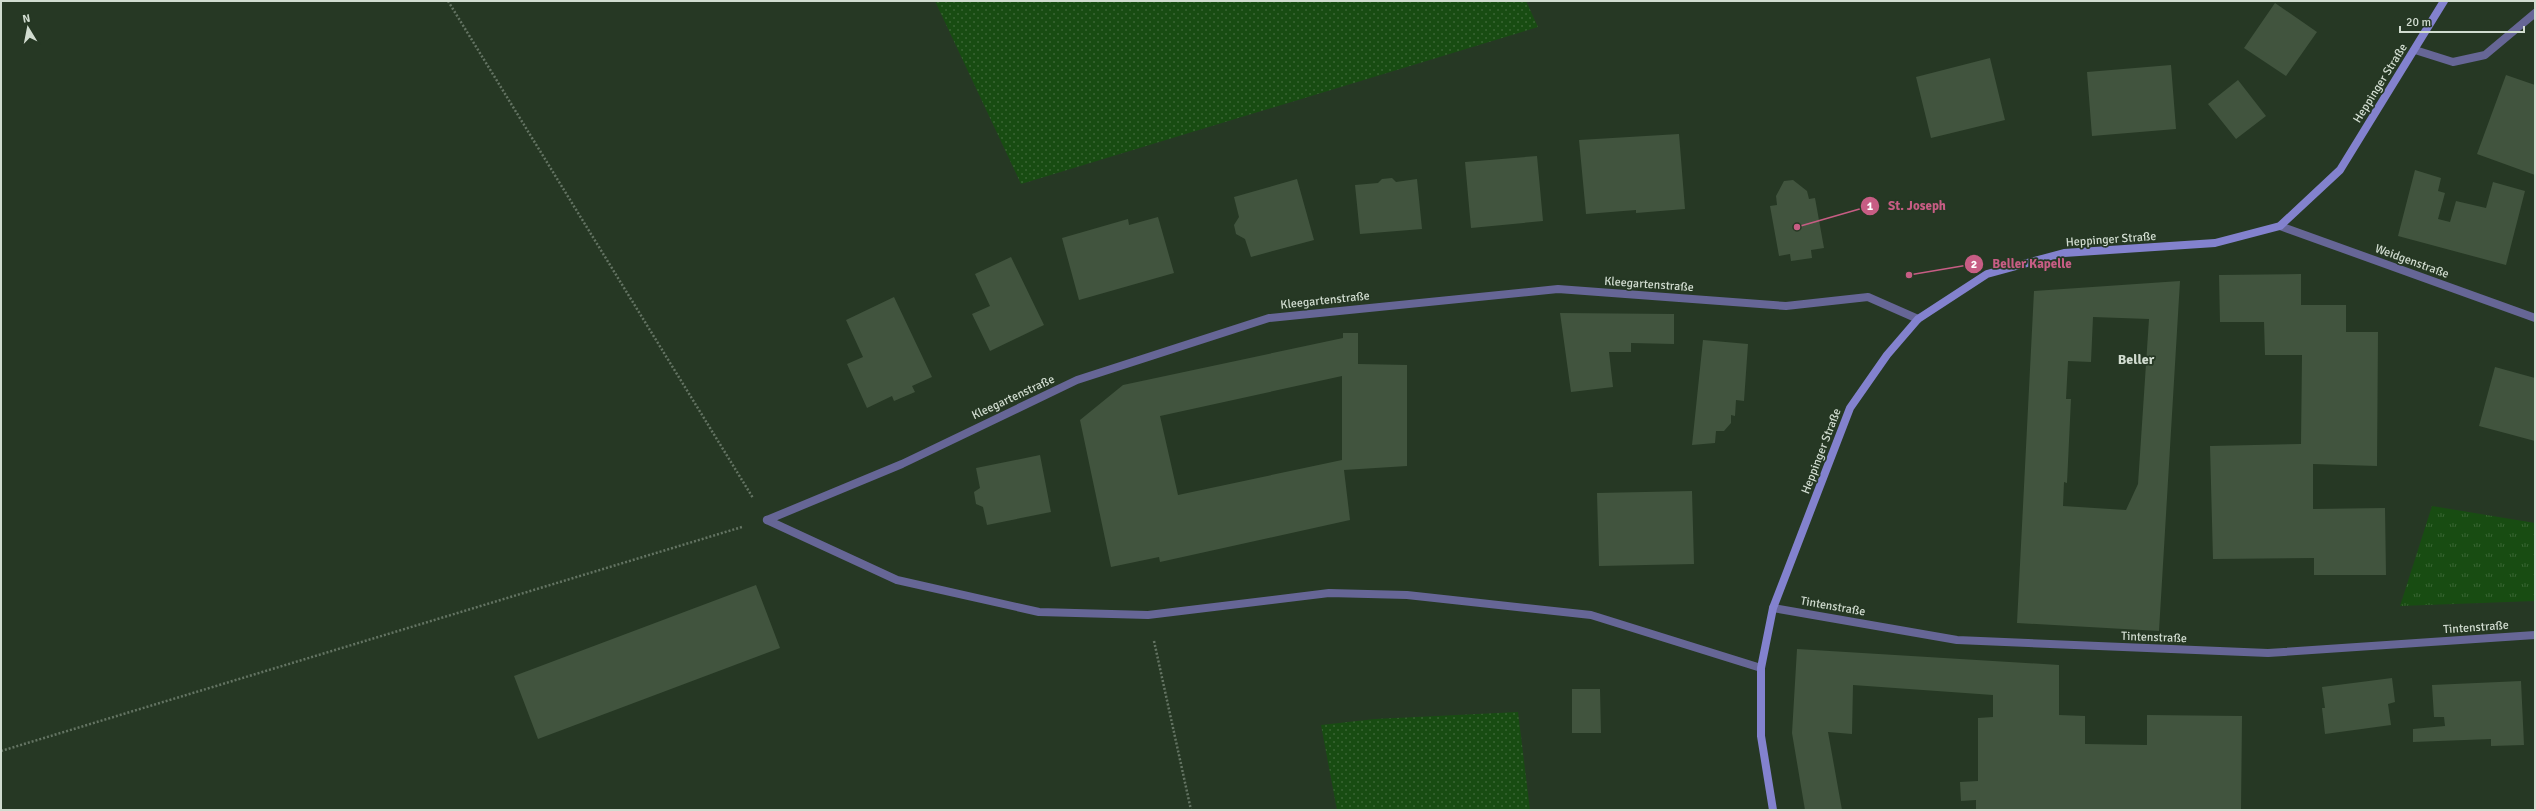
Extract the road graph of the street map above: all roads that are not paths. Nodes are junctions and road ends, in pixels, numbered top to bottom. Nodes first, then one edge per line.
1 (2444, 1) edge
2 (2535, 13) edge
3 (2415, 50) junction
4 (2280, 226) junction
5 (2535, 318) edge
6 (1918, 319) junction
7 (1773, 608) junction
8 (2535, 635) edge
9 (1761, 668) junction
10 (1773, 810) edge

1 - 3 main road, Heppinger Straße
2 - 3 street
3 - 4 main road, Heppinger Straße
4 - 5 street, Weidgenstraße
4 - 6 main road, Heppinger Straße
6 - 7 main road, Heppinger Straße
6 - 9 street, Kleegartenstraße
7 - 8 street, Tintenstraße
7 - 9 main road, Heppinger Straße
9 - 10 main road, Heppinger Straße

